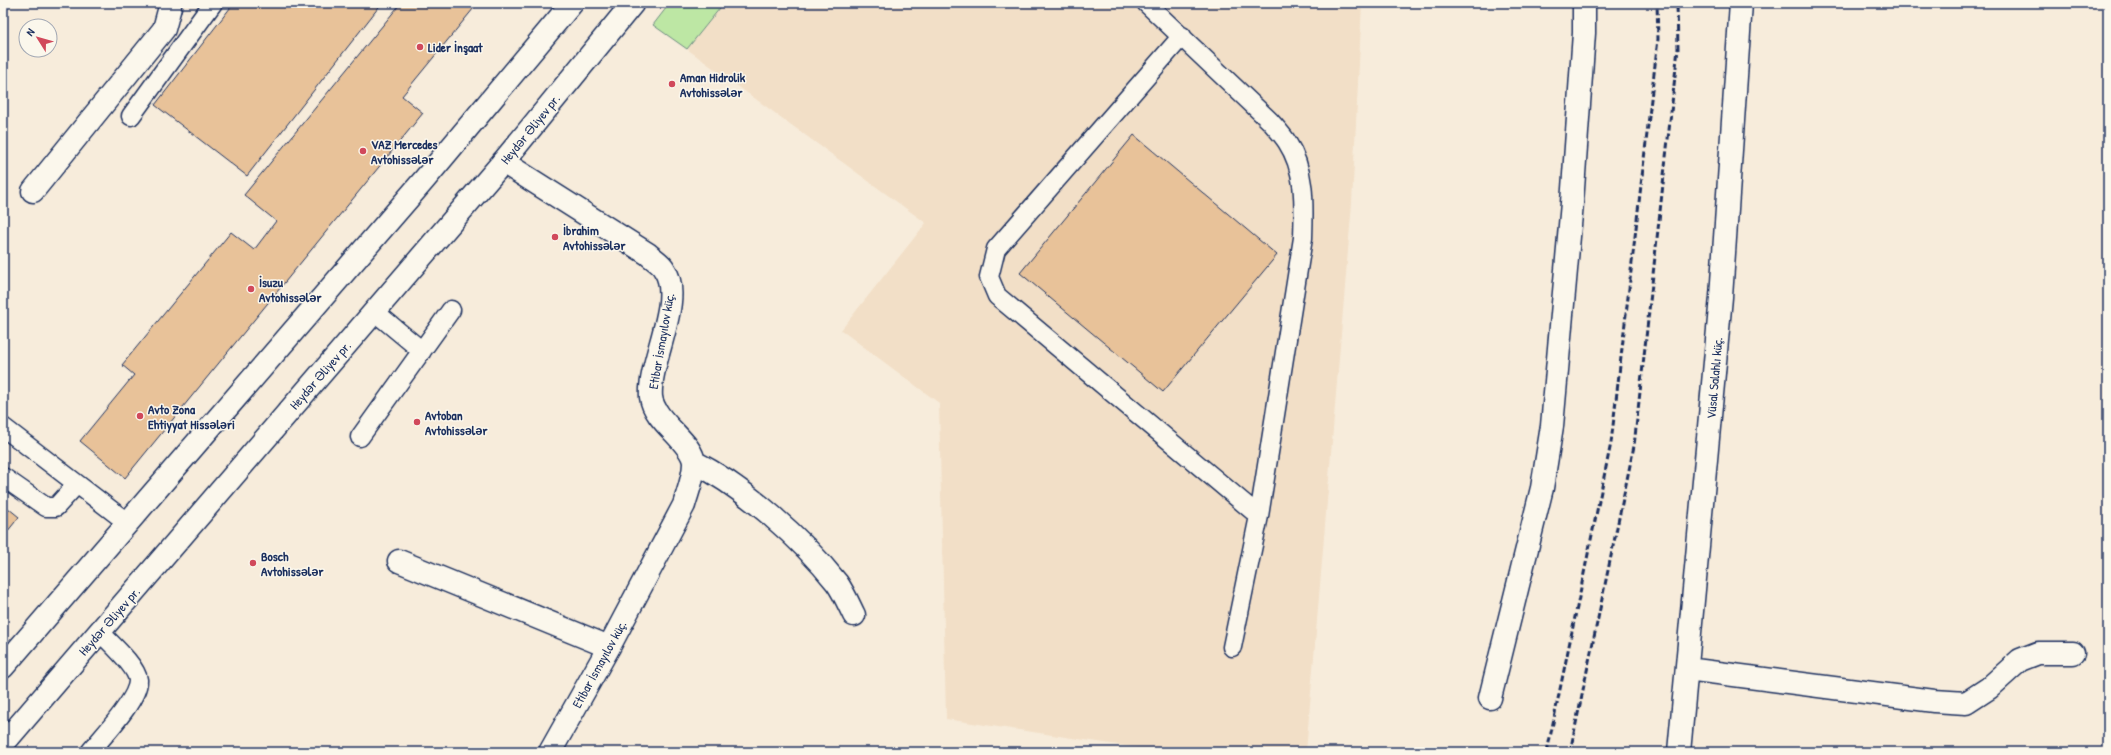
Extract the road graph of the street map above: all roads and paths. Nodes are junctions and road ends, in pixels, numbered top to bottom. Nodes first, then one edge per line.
1 (168, 3) edge
2 (213, 3) edge
3 (572, 3) edge
4 (633, 3) edge
5 (1146, 3) edge
6 (1584, 3) edge
7 (1741, 3) edge
8 (1182, 36) junction
9 (131, 116) dead end
10 (503, 162) junction
11 (33, 191) dead end
12 (451, 310) dead end
13 (375, 312) junction
14 (422, 351) junction
15 (3, 427) edge
16 (360, 437) dead end
17 (694, 462) junction
18 (3, 477) edge
19 (76, 484) junction
20 (1258, 516) junction
21 (128, 523) junction
22 (400, 561) dead end
23 (854, 616) dead end
24 (100, 632) junction
25 (609, 647) junction
26 (1232, 647) dead end
27 (2073, 653) dead end
28 (3, 667) edge
29 (1687, 669) junction
30 (1490, 698) dead end
31 (3, 744) edge
32 (90, 752) edge
33 (550, 752) edge
34 (1679, 752) edge

1 - 11 street
2 - 9 lane
3 - 21 street
4 - 10 street, Heydər Əliyev pr.
5 - 8 lane
6 - 30 street
7 - 29 street, Vüsal Salahlı küç.
8 - 20 lane
8 - 20 lane
10 - 13 street, Heydər Əliyev pr.
10 - 17 street, Etibar İsmayılov küç.
12 - 14 lane
13 - 14 lane
13 - 24 street, Heydər Əliyev pr.
14 - 16 lane
15 - 19 lane
17 - 23 street
17 - 25 street, Etibar İsmayılov küç.
18 - 19 lane
19 - 21 lane
20 - 26 lane
21 - 28 street
22 - 25 street
24 - 31 street, Heydər Əliyev pr.
24 - 32 lane
25 - 33 street, Etibar İsmayılov küç.
27 - 29 street
29 - 34 street, Vüsal Salahlı küç.

